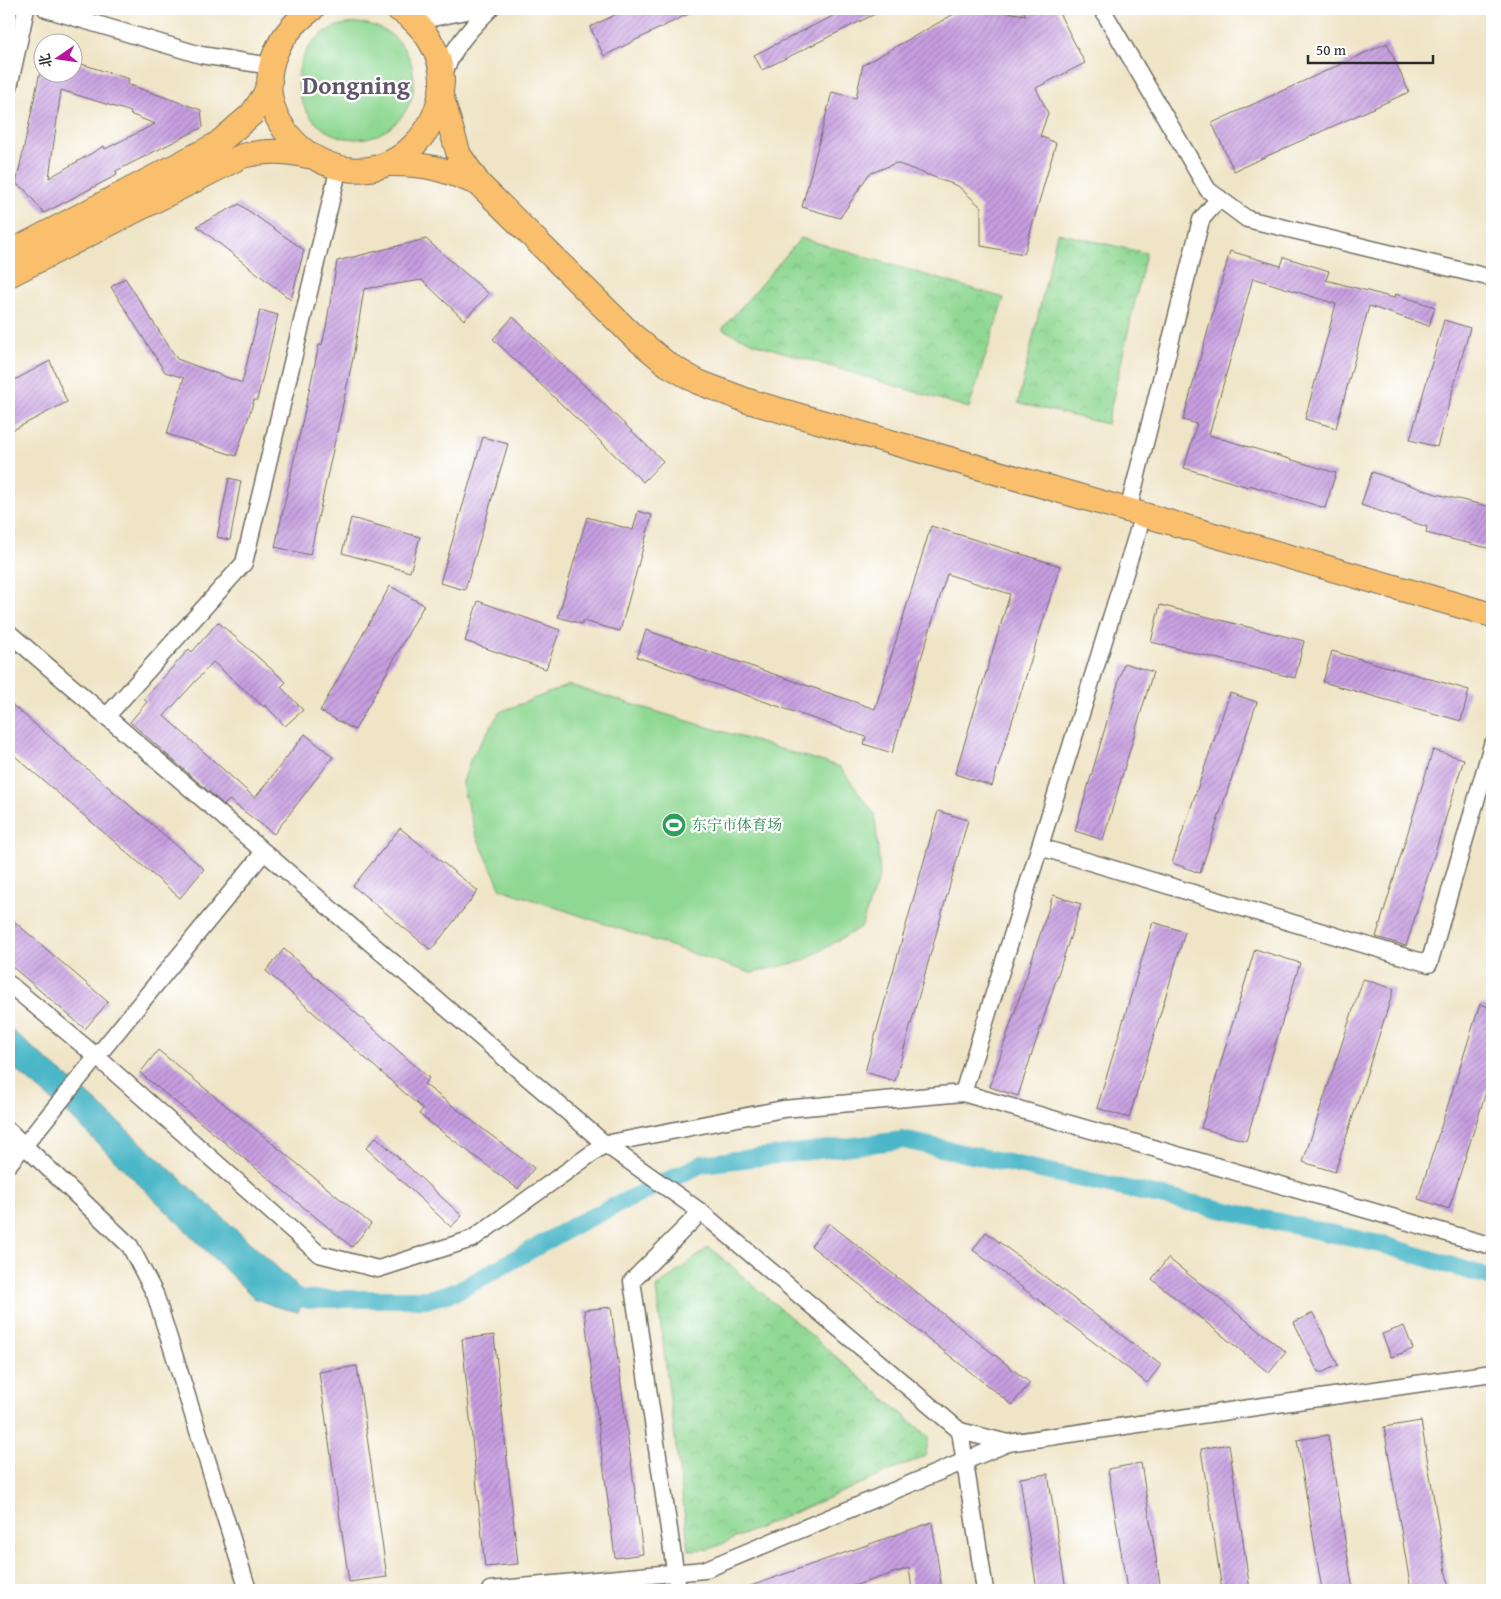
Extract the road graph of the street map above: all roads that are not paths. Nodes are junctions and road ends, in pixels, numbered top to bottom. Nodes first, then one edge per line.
1 (26, 9) edge
2 (46, 9) edge
3 (312, 9) edge
4 (477, 9) edge
5 (490, 9) edge
6 (1102, 9) edge
7 (403, 11) edge
8 (271, 74) junction
9 (9, 87) edge
10 (441, 88) junction
11 (308, 156) junction
12 (385, 164) junction
13 (339, 167) junction
14 (479, 184) junction
15 (1218, 198) junction
16 (9, 253) edge
17 (9, 275) edge
18 (1492, 278) edge
19 (1136, 513) junction
20 (1492, 615) edge
21 (9, 634) edge
22 (106, 717) junction
23 (1492, 745) edge
24 (1040, 847) junction
25 (264, 852) junction
26 (9, 984) edge
27 (96, 1056) junction
28 (962, 1093) junction
29 (9, 1131) edge
30 (24, 1144) junction
31 (605, 1144) junction
32 (9, 1164) edge
33 (698, 1210) junction
34 (1492, 1246) edge
35 (1492, 1373) edge
36 (960, 1431) junction
37 (1008, 1443) junction
38 (964, 1461) junction
39 (676, 1572) junction
40 (248, 1590) edge
41 (490, 1590) edge
42 (678, 1590) edge
43 (985, 1590) edge

1 - 9 street
2 - 8 street
3 - 8 highway
4 - 7 street
5 - 10 street
6 - 15 street
7 - 10 highway
8 - 11 highway
8 - 16 highway
10 - 12 highway
10 - 14 highway
11 - 13 highway
11 - 17 highway
12 - 13 highway
12 - 14 highway
13 - 22 street
14 - 19 highway
15 - 18 street
15 - 19 street
19 - 20 highway
19 - 24 street
21 - 22 street
22 - 25 street
23 - 24 street
24 - 28 street
25 - 27 street
25 - 31 street
26 - 27 street
27 - 30 street
27 - 31 street
28 - 31 street
28 - 34 street
29 - 30 street
30 - 32 street
30 - 40 street
31 - 33 street
33 - 36 street
33 - 39 street
35 - 37 street
36 - 37 street
36 - 38 street
37 - 38 street
38 - 39 street
38 - 43 street
39 - 41 street
39 - 42 street

